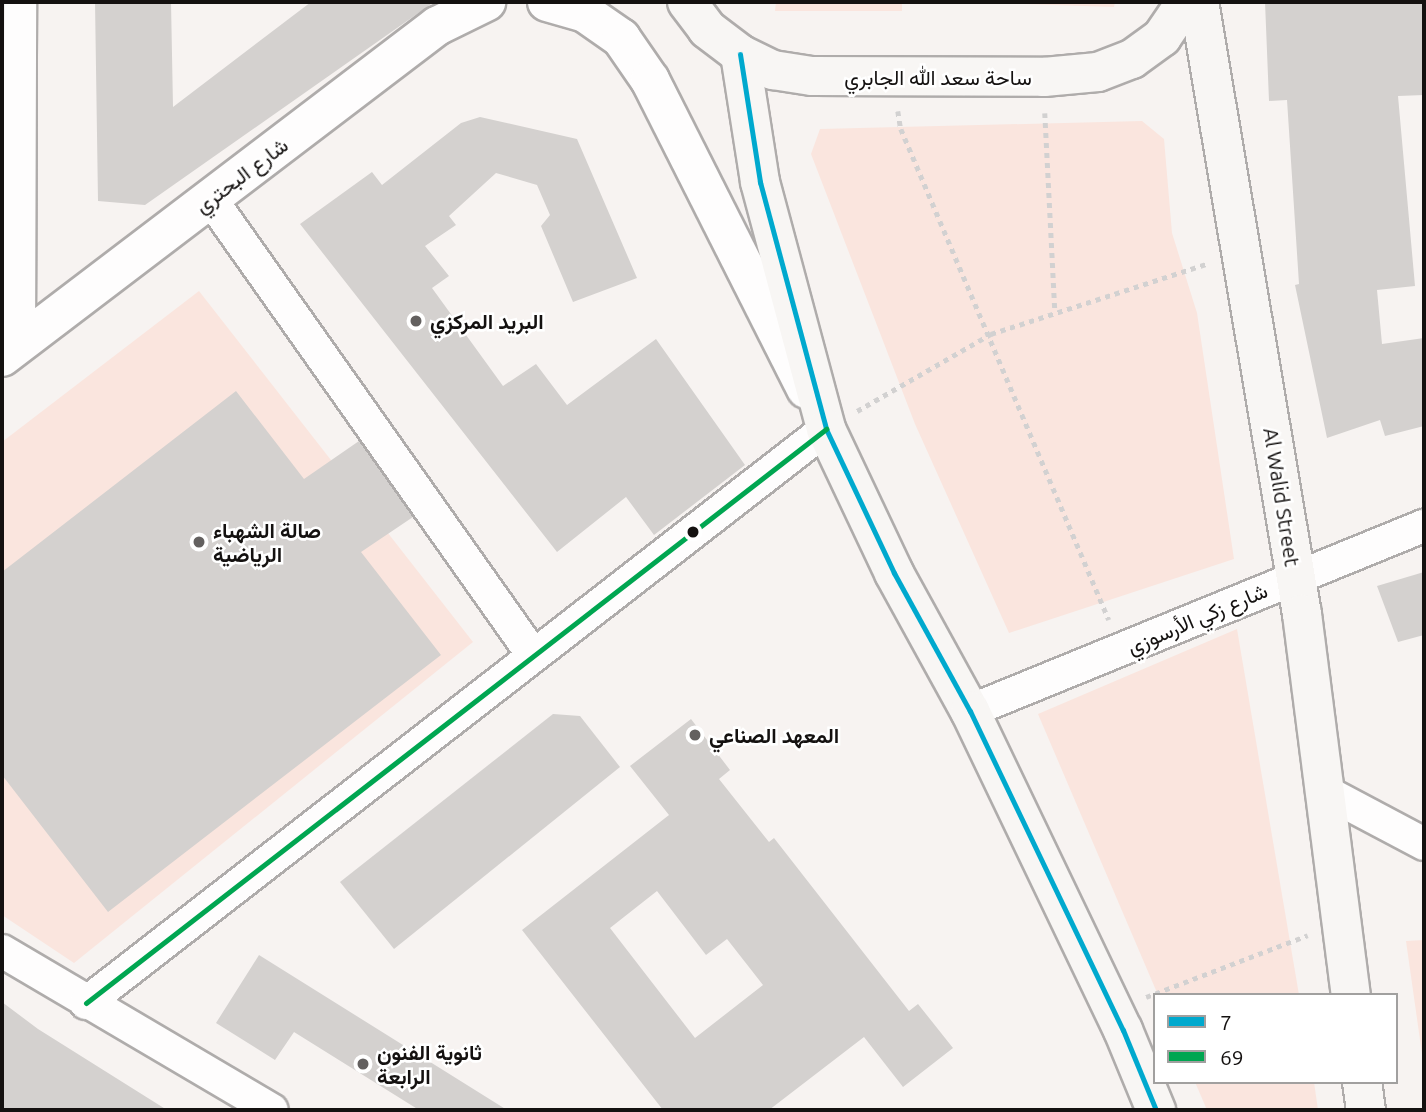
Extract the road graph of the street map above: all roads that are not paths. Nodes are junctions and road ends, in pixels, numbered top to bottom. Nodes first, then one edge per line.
1 (20, 2) edge
2 (486, 2) edge
3 (547, 2) edge
4 (687, 2) edge
5 (1186, 2) edge
6 (1199, 2) edge
7 (740, 54) junction
8 (210, 198) junction
9 (10, 351) edge
10 (826, 429) junction
11 (1424, 526) edge
12 (1295, 578) junction
13 (533, 655) junction
14 (970, 711) junction
15 (1324, 791) junction
16 (1424, 844) edge
17 (2, 951) edge
18 (1351, 993) edge
19 (86, 1003) junction
20 (1362, 1084) edge
21 (272, 1110) edge
22 (1156, 1110) edge
23 (1366, 1110) edge

1 - 9 street
2 - 8 main road, شارع البحتري
3 - 10 main road
4 - 7 main road, ساحة سعد الله الجابري
5 - 7 main road, ساحة سعد الله الجابري
6 - 12 main road, Al Walid Street
7 - 10 main road
8 - 9 main road, شارع البحتري
8 - 13 street
10 - 13 street
10 - 14 main road
11 - 12 street, شارع زكي الأرسوزي
12 - 14 street, شارع زكي الأرسوزي
12 - 15 main road, Al Walid Street
13 - 19 street
14 - 22 main road
15 - 16 street
15 - 18 main road, Al Walid Street
17 - 19 street
19 - 21 street
20 - 23 main road

